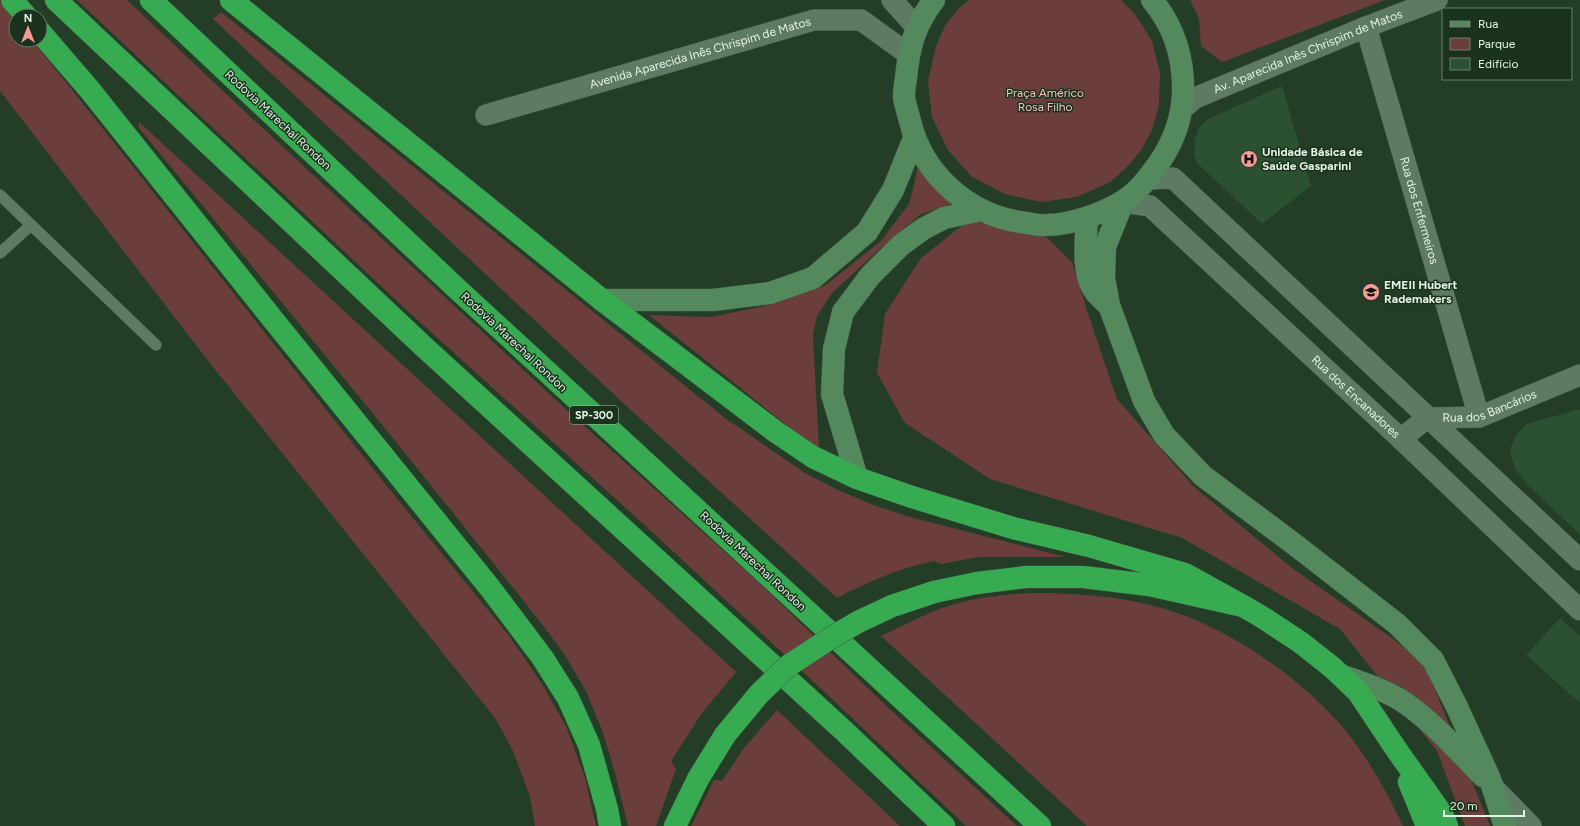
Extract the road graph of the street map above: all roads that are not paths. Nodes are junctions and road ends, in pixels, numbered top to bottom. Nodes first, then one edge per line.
1 (12, 0) edge
2 (56, 0) edge
3 (151, 0) edge
4 (231, 0) edge
5 (892, 0) edge
6 (934, 0) edge
7 (1152, 0) edge
8 (1437, 0) edge
9 (19, 8) edge
10 (1366, 26) junction
11 (917, 28) junction
12 (48, 41) edge
13 (908, 54) junction
14 (1182, 109) junction
15 (486, 115) dead end
16 (914, 138) junction
17 (1148, 179) junction
18 (0, 195) edge
19 (1122, 202) junction
20 (981, 210) junction
21 (1086, 218) junction
22 (31, 225) junction
23 (0, 254) edge
24 (602, 300) junction
25 (1109, 305) junction
26 (156, 345) dead end
27 (1580, 375) edge
28 (1479, 417) junction
29 (1427, 418) junction
30 (1401, 439) junction
31 (857, 478) junction
32 (1580, 560) edge
33 (1243, 606) junction
34 (1580, 610) edge
35 (1340, 675) junction
36 (1396, 749) junction
37 (1492, 786) junction
38 (610, 826) edge
39 (675, 826) edge
40 (944, 826) edge
41 (1040, 826) edge
42 (1426, 826) edge
43 (1447, 826) edge
44 (1505, 826) edge
45 (1531, 826) edge

1 - 9 highway
2 - 40 highway
3 - 41 highway, Rodovia Marechal Rondon / SP-300
4 - 24 highway
5 - 11 street
6 - 11 main road
7 - 14 main road
8 - 10 street, Av. Aparecida Inês Chrispim de Matos
10 - 14 street, Av. Aparecida Inês Chrispim de Matos
10 - 28 street, Rua dos Enfermeiros
11 - 13 main road
12 - 38 highway
13 - 15 street, Avenida Aparecida Inês Chrispim de Matos
13 - 16 main road
14 - 17 main road
16 - 20 main road
16 - 24 main road
17 - 19 main road
17 - 29 street
18 - 22 lane
19 - 21 main road
19 - 25 main road
19 - 30 street, Rua dos Encanadores
20 - 21 main road
20 - 31 main road
21 - 25 main road
22 - 23 lane
22 - 26 lane
24 - 31 highway
25 - 37 main road
27 - 28 street, Rua dos Bancários
28 - 29 street, Rua dos Bancários
29 - 30 street, Rua dos Bancários
29 - 32 street
30 - 34 street, Rua dos Encanadores
31 - 33 highway
33 - 35 highway
33 - 39 highway, bridge
35 - 36 highway
35 - 37 main road
36 - 42 highway
36 - 43 highway
37 - 44 main road
37 - 45 street

